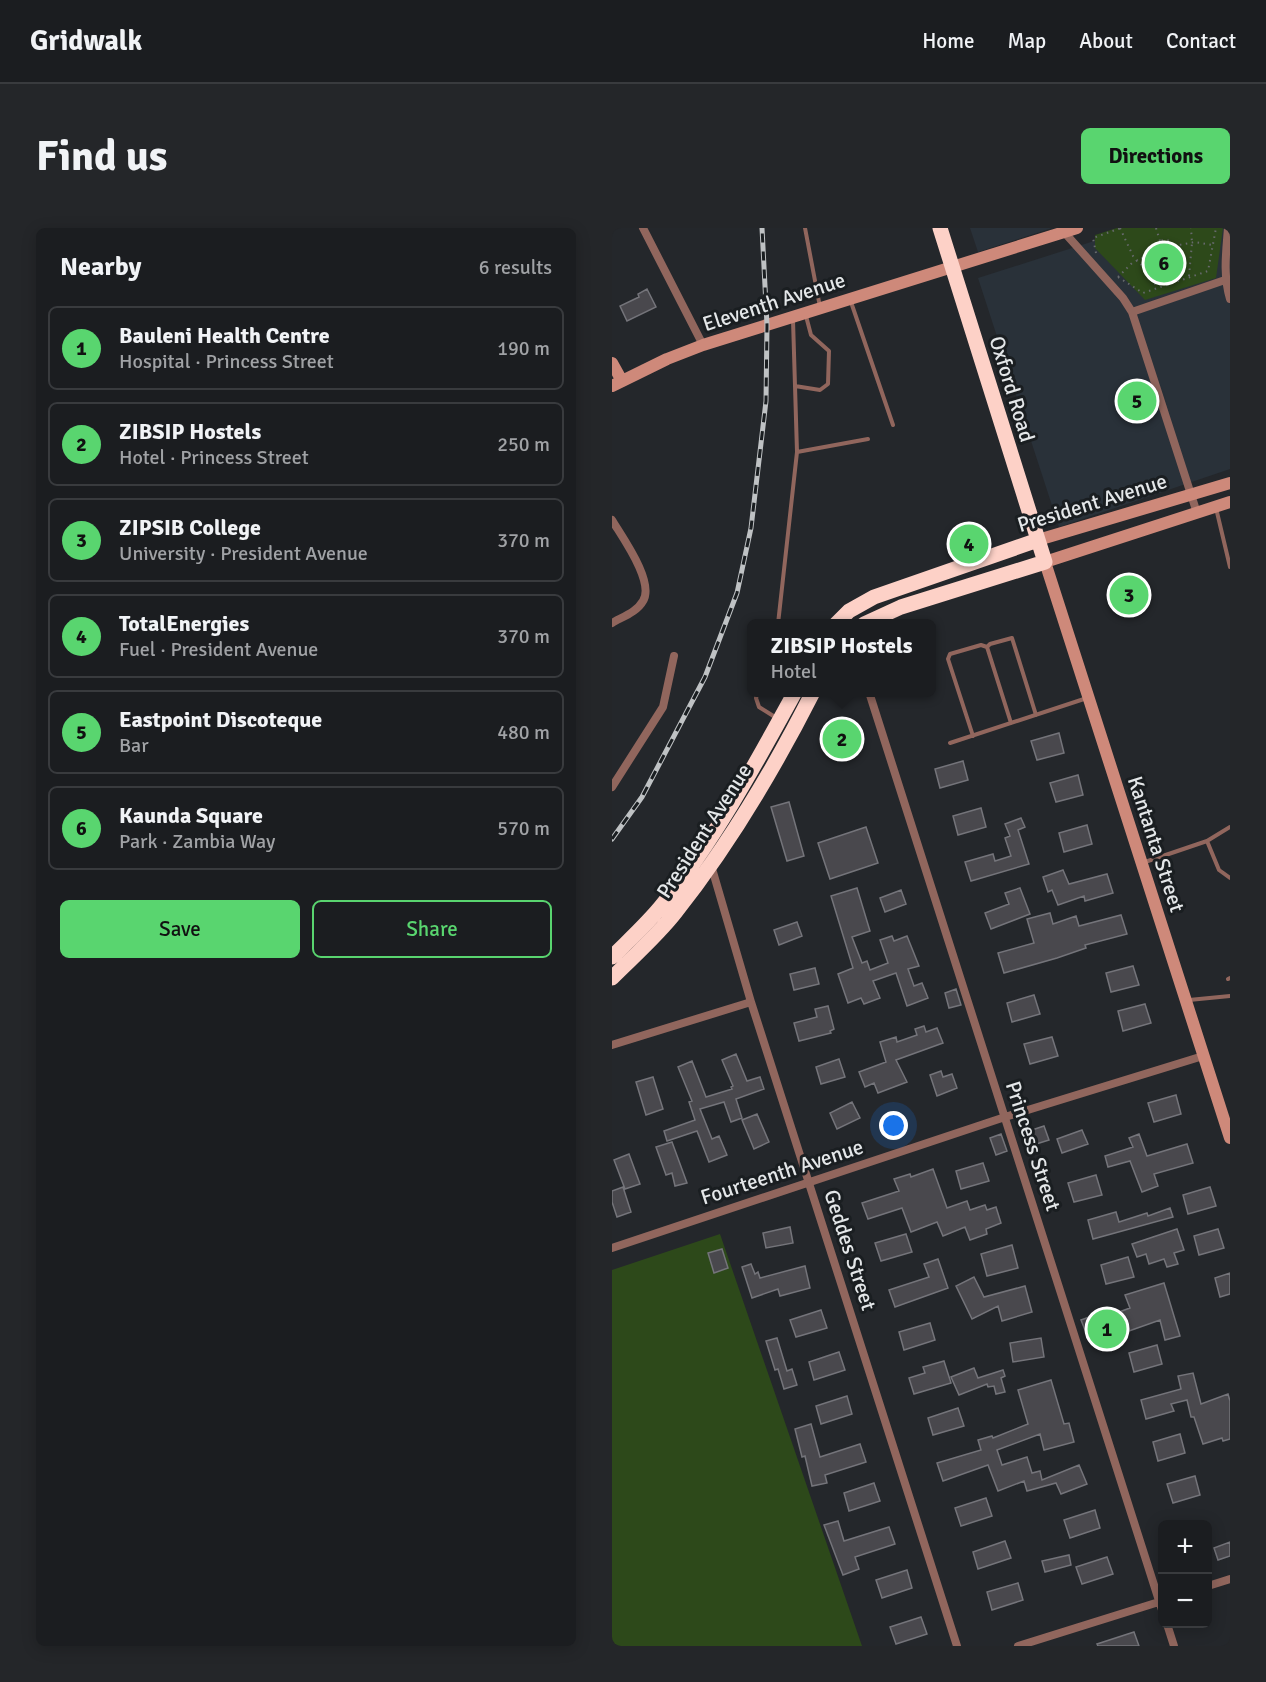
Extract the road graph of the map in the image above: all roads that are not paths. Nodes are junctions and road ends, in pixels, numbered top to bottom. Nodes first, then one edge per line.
1 (643, 228) edge
2 (805, 228) edge
3 (940, 228) edge
4 (1077, 228) edge
5 (1228, 228) edge
6 (1050, 232) edge
7 (1065, 232) junction
8 (952, 267) junction
9 (1225, 280) junction
10 (850, 298) junction
11 (1230, 299) edge
12 (821, 307) junction
13 (805, 312) junction
14 (1132, 312) junction
15 (792, 316) junction
16 (703, 345) junction
17 (612, 363) edge
18 (617, 383) edge
19 (795, 386) junction
20 (893, 425) dead end
21 (868, 439) dead end
22 (797, 452) junction
23 (1230, 483) edge
24 (1191, 495) junction
25 (1230, 502) edge
26 (1216, 507) junction
27 (1197, 513) junction
28 (612, 520) edge
29 (1038, 540) junction
30 (1045, 562) junction
31 (1230, 567) edge
32 (957, 568) junction
33 (963, 588) junction
34 (874, 597) junction
35 (881, 615) junction
36 (779, 619) edge
37 (843, 619) edge
38 (873, 619) edge
39 (612, 623) edge
40 (987, 647) junction
41 (674, 656) dead end
42 (756, 697) edge
43 (793, 697) edge
44 (811, 697) edge
45 (870, 697) edge
46 (1088, 698) junction
47 (1036, 715) junction
48 (780, 720) junction
49 (1011, 723) junction
50 (973, 736) junction
51 (950, 743) dead end
52 (612, 787) edge
53 (1230, 827) edge
54 (1207, 841) junction
55 (1141, 863) junction
56 (711, 864) junction
57 (1230, 878) edge
58 (612, 957) edge
59 (612, 978) edge
60 (1230, 996) edge
61 (1185, 1001) junction
62 (751, 1002) junction
63 (612, 1045) edge
64 (1203, 1056) junction
65 (1005, 1117) junction
66 (1230, 1138) edge
67 (809, 1182) junction
68 (612, 1248) edge
69 (1230, 1579) edge
70 (1212, 1585) edge
71 (1158, 1592) edge
72 (1158, 1605) edge
73 (1169, 1628) edge
74 (957, 1646) edge
75 (1018, 1646) edge
76 (1174, 1646) edge

1 - 16 street
2 - 12 lane
3 - 8 highway, Oxford Road
4 - 7 street, Eleventh Avenue
5 - 9 street
6 - 7 street, Eleventh Avenue
6 - 8 street, Eleventh Avenue
7 - 14 street
8 - 10 street, Eleventh Avenue
8 - 29 highway, Oxford Road
9 - 11 street
9 - 14 street
10 - 12 street, Eleventh Avenue
10 - 20 lane
12 - 13 street, Eleventh Avenue
13 - 15 street, Eleventh Avenue
13 - 19 lane
14 - 24 street
15 - 16 street, Eleventh Avenue
15 - 19 lane
16 - 18 street, Eleventh Avenue
17 - 18 street
19 - 22 lane
21 - 22 lane
22 - 36 lane
23 - 24 street, President Avenue
24 - 27 street
24 - 29 street, President Avenue
25 - 26 street, President Avenue
26 - 27 street, President Avenue
26 - 31 lane
27 - 30 street, President Avenue
28 - 39 street
29 - 30 highway, Oxford Road
29 - 32 highway, President Avenue
30 - 33 highway, President Avenue
30 - 46 street, Kantanta Street
32 - 33 highway
32 - 34 highway, President Avenue
33 - 35 highway, President Avenue
34 - 35 highway
34 - 37 highway, President Avenue
35 - 38 highway, President Avenue
40 - 47 lane
40 - 49 lane
40 - 50 lane
41 - 52 street
42 - 48 lane
43 - 48 highway, President Avenue
44 - 56 highway, President Avenue
45 - 65 street, Princess Street
46 - 47 lane
46 - 55 street, Kantanta Street
47 - 49 lane
48 - 58 highway, President Avenue
49 - 50 lane
50 - 51 lane
53 - 54 lane
54 - 55 lane
54 - 57 lane
55 - 61 street, Kantanta Street
56 - 59 highway, President Avenue
56 - 62 street, Geddes Street
60 - 61 lane
61 - 64 street, Kantanta Street
62 - 63 street
62 - 67 street, Geddes Street
64 - 65 street, Fourteenth Avenue
64 - 66 street, Kantanta Street
65 - 67 street, Fourteenth Avenue
65 - 71 street, Princess Street
67 - 68 street, Fourteenth Avenue
67 - 74 street, Geddes Street
69 - 70 street
72 - 75 street
73 - 76 street

